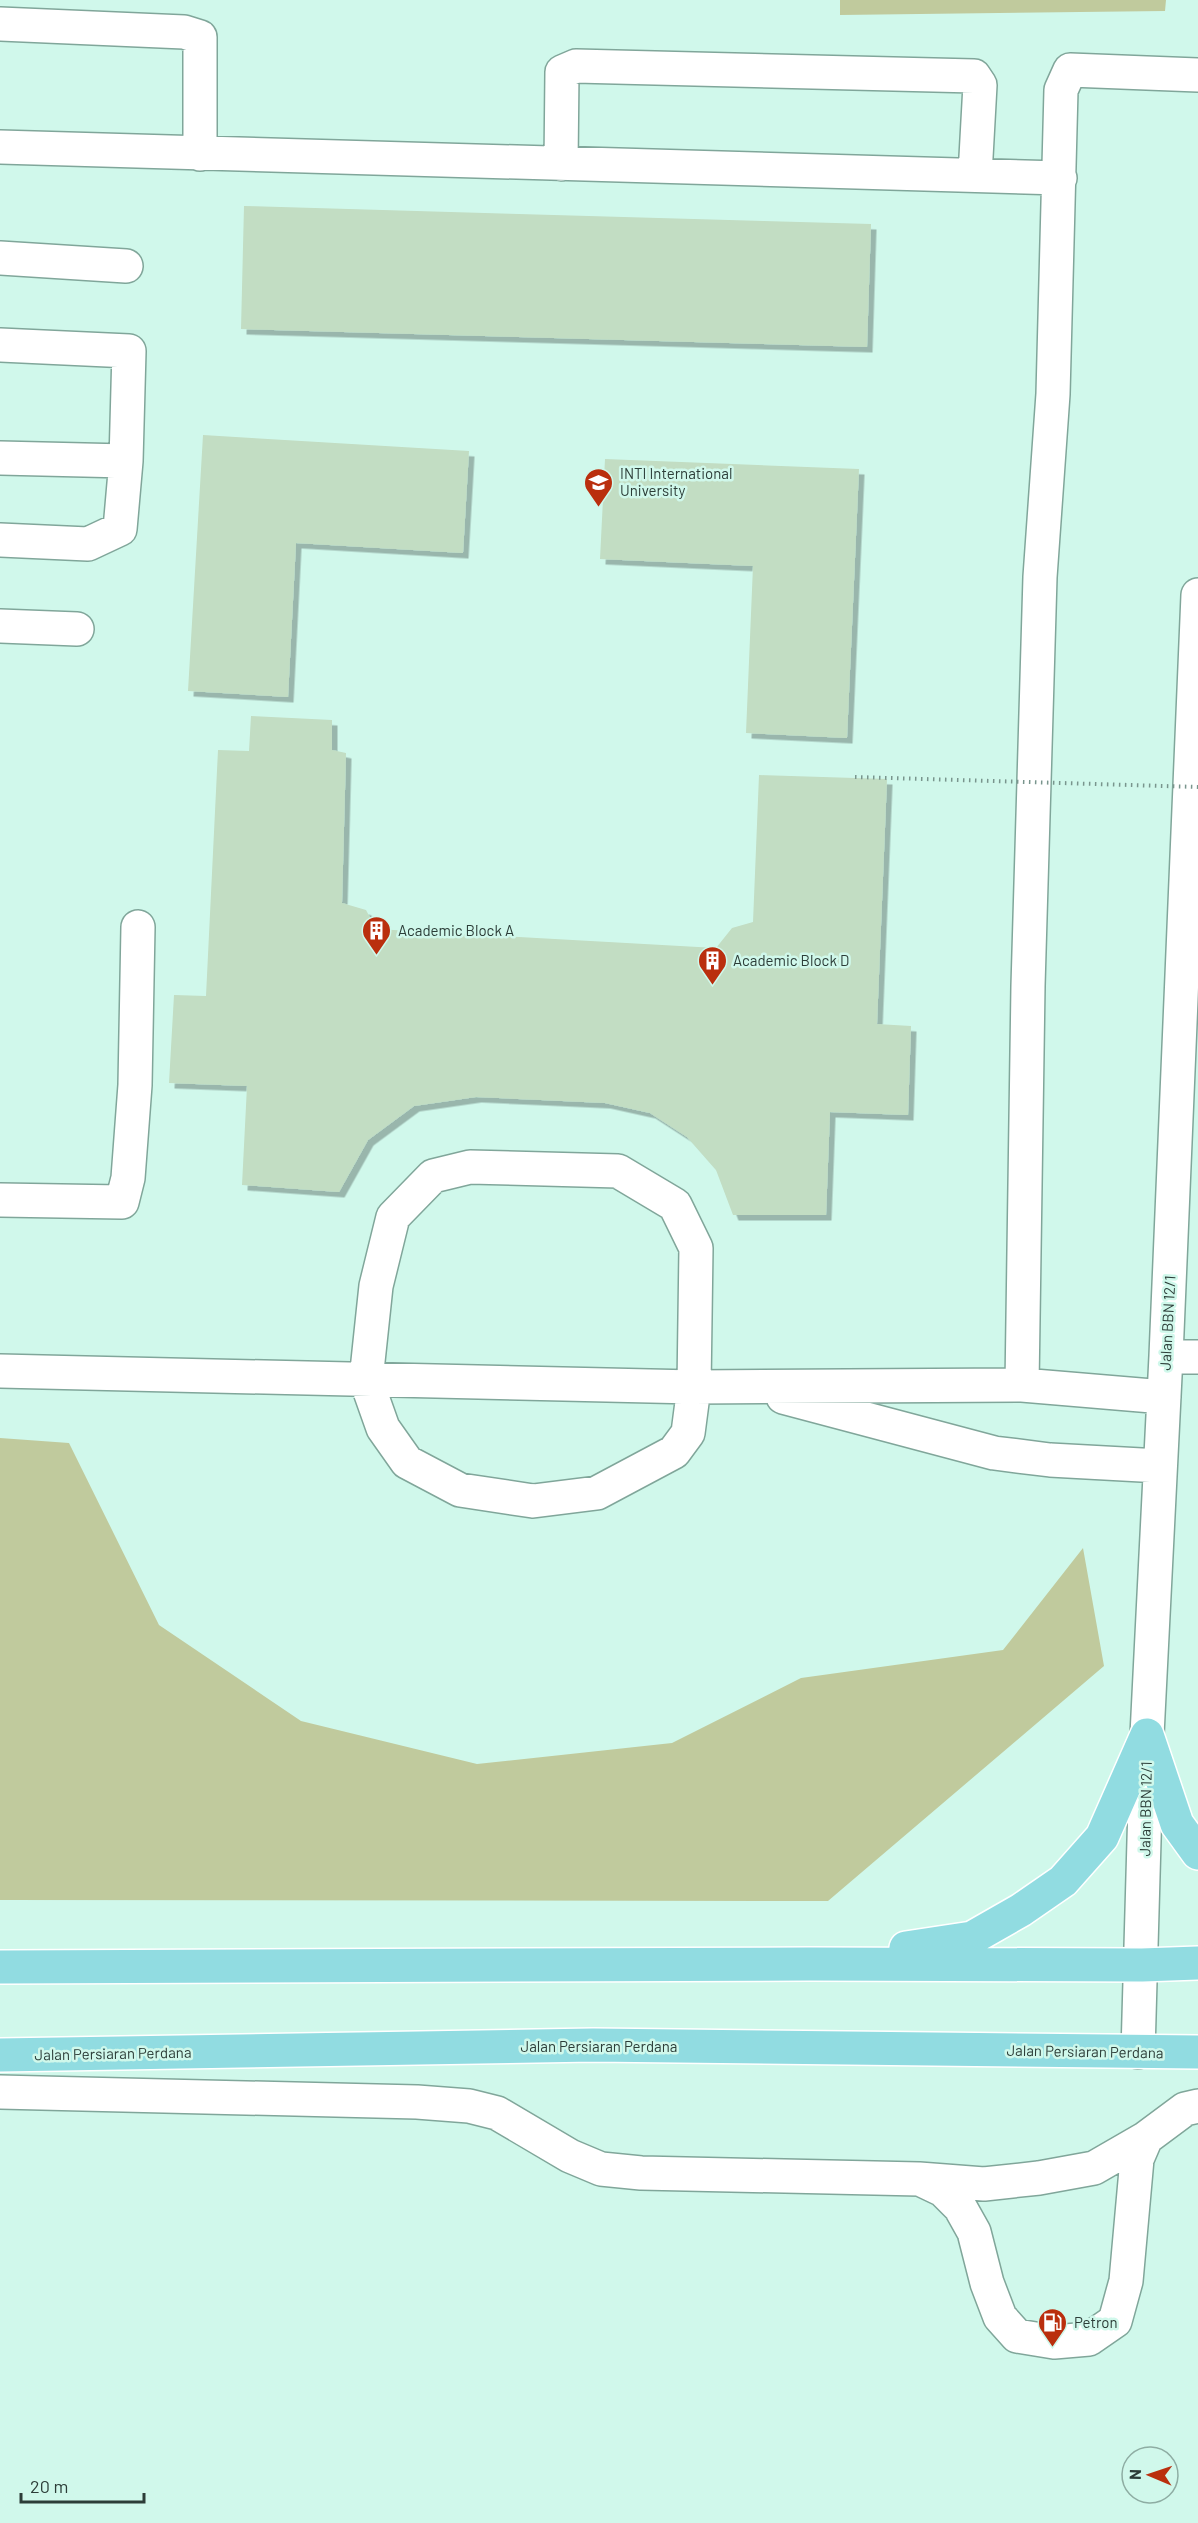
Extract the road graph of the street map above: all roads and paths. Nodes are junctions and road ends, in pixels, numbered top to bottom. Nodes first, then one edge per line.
1 (0, 24) edge
2 (1198, 75) edge
3 (0, 147) edge
4 (200, 154) junction
5 (561, 164) junction
6 (975, 175) junction
7 (1060, 178) junction
8 (0, 258) edge
9 (126, 266) dead end
10 (0, 345) edge
11 (0, 458) edge
12 (126, 461) junction
13 (0, 540) edge
14 (1198, 595) edge
15 (0, 626) edge
16 (77, 629) dead end
17 (855, 777) dead end
18 (1198, 787) edge
19 (138, 927) dead end
20 (1188, 1054) edge
21 (0, 1200) edge
22 (1166, 1356) junction
23 (1198, 1358) edge
24 (0, 1371) edge
25 (366, 1380) junction
26 (1022, 1385) junction
27 (694, 1387) junction
28 (747, 1387) junction
29 (1164, 1396) junction
30 (1160, 1466) junction
31 (1147, 1735) junction
32 (1198, 1853) edge
33 (1198, 1962) edge
34 (809, 1964) junction
35 (1142, 1965) junction
36 (0, 1966) edge
37 (1138, 2052) junction
38 (1198, 2052) edge
39 (0, 2055) edge
40 (0, 2092) edge
41 (1198, 2106) edge
42 (1146, 2138) junction
43 (919, 2179) junction

1 - 4 street
2 - 7 street
3 - 4 street
4 - 5 street
5 - 6 street
5 - 6 street
6 - 7 street
7 - 26 street
8 - 9 street
10 - 12 street
11 - 12 street
12 - 13 street
14 - 20 street, Jalan BBN 12/1
15 - 16 street
17 - 18 path, bridge
19 - 21 street
20 - 22 street, Jalan BBN 12/1
22 - 23 street
22 - 29 street, Jalan BBN 12/1
24 - 25 street
25 - 27 street
25 - 27 street
25 - 27 street
26 - 28 street
26 - 29 street
27 - 28 street
28 - 30 street
29 - 30 street, Jalan BBN 12/1
30 - 31 street, Jalan BBN 12/1
31 - 32 main road
31 - 34 main road
31 - 35 street, Jalan BBN 12/1
33 - 35 main road
34 - 35 main road
34 - 36 main road
35 - 37 street, Jalan BBN 12/1
37 - 38 main road, Jalan Persiaran Perdana
37 - 39 main road, Jalan Persiaran Perdana
40 - 43 street
41 - 42 street
42 - 43 street
42 - 43 street

